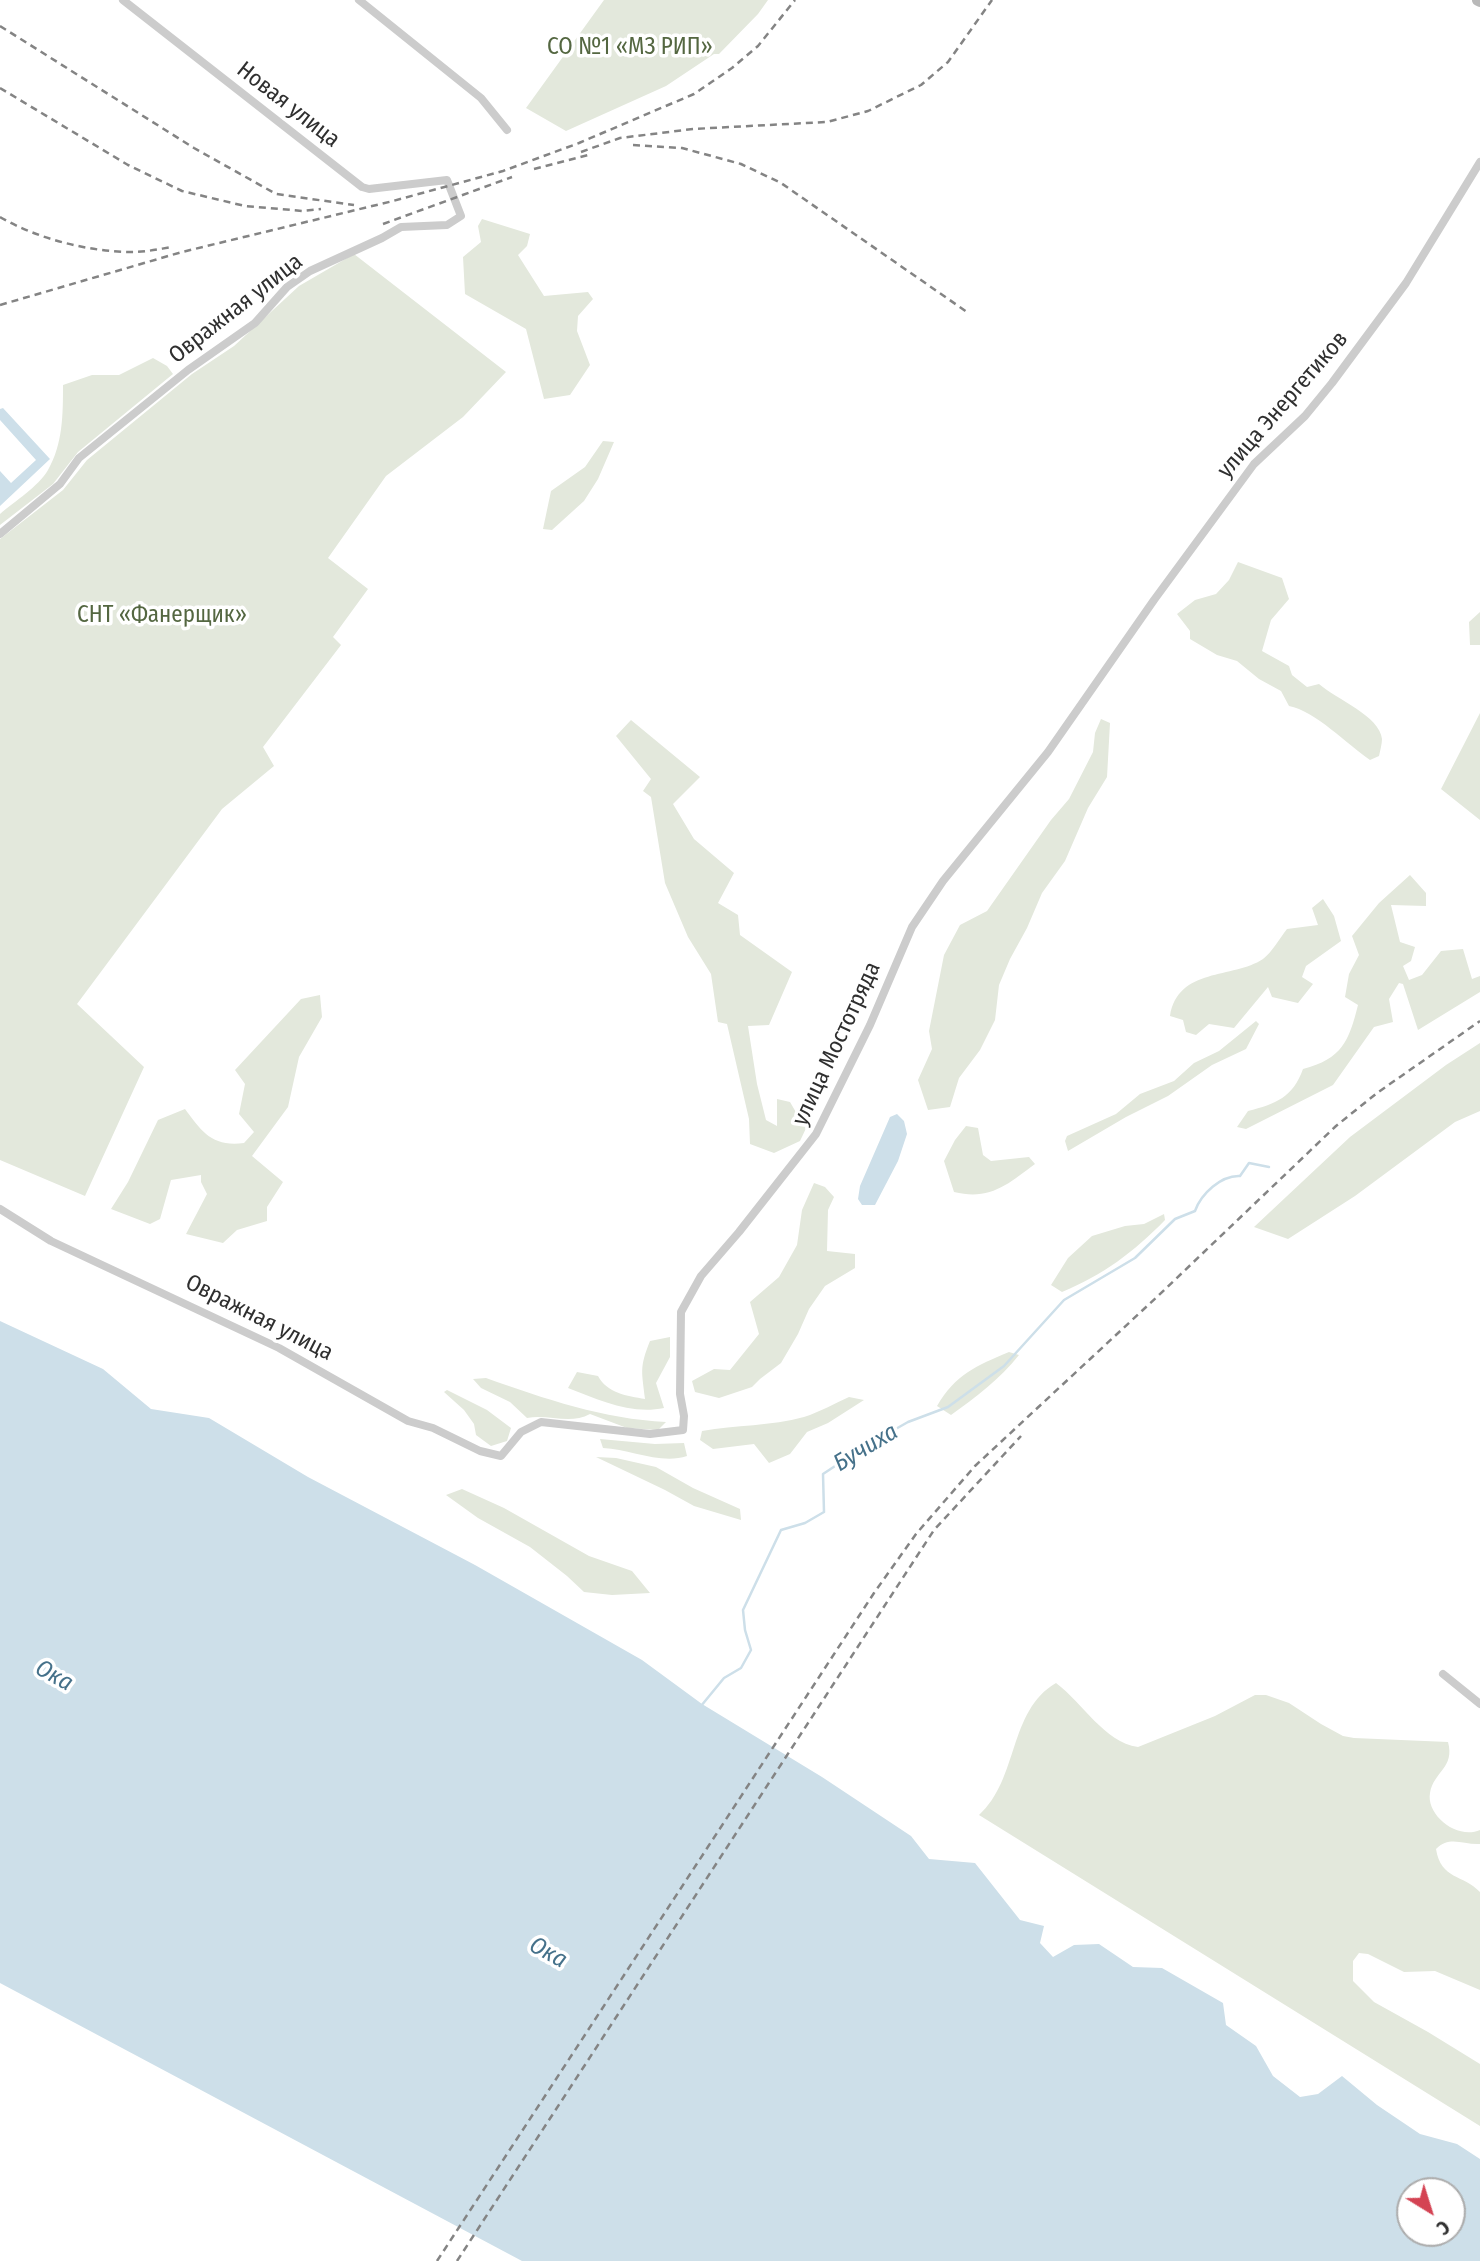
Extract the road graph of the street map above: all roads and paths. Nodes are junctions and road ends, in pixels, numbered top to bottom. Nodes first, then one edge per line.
1 (123, 0) edge
2 (359, 0) edge
3 (507, 130) dead end
4 (1480, 162) edge
5 (447, 180) joint
6 (0, 534) edge
7 (1154, 600) joint
8 (0, 1209) edge
9 (501, 1456) joint
10 (1443, 1674) dead end
11 (1480, 1704) edge

1 - 5 street, Новая улица
2 - 3 street
4 - 7 street, улица Энергетиков
5 - 6 street, Овражная улица
7 - 9 street, улица Мостотряда
8 - 9 street, Овражная улица
10 - 11 street

